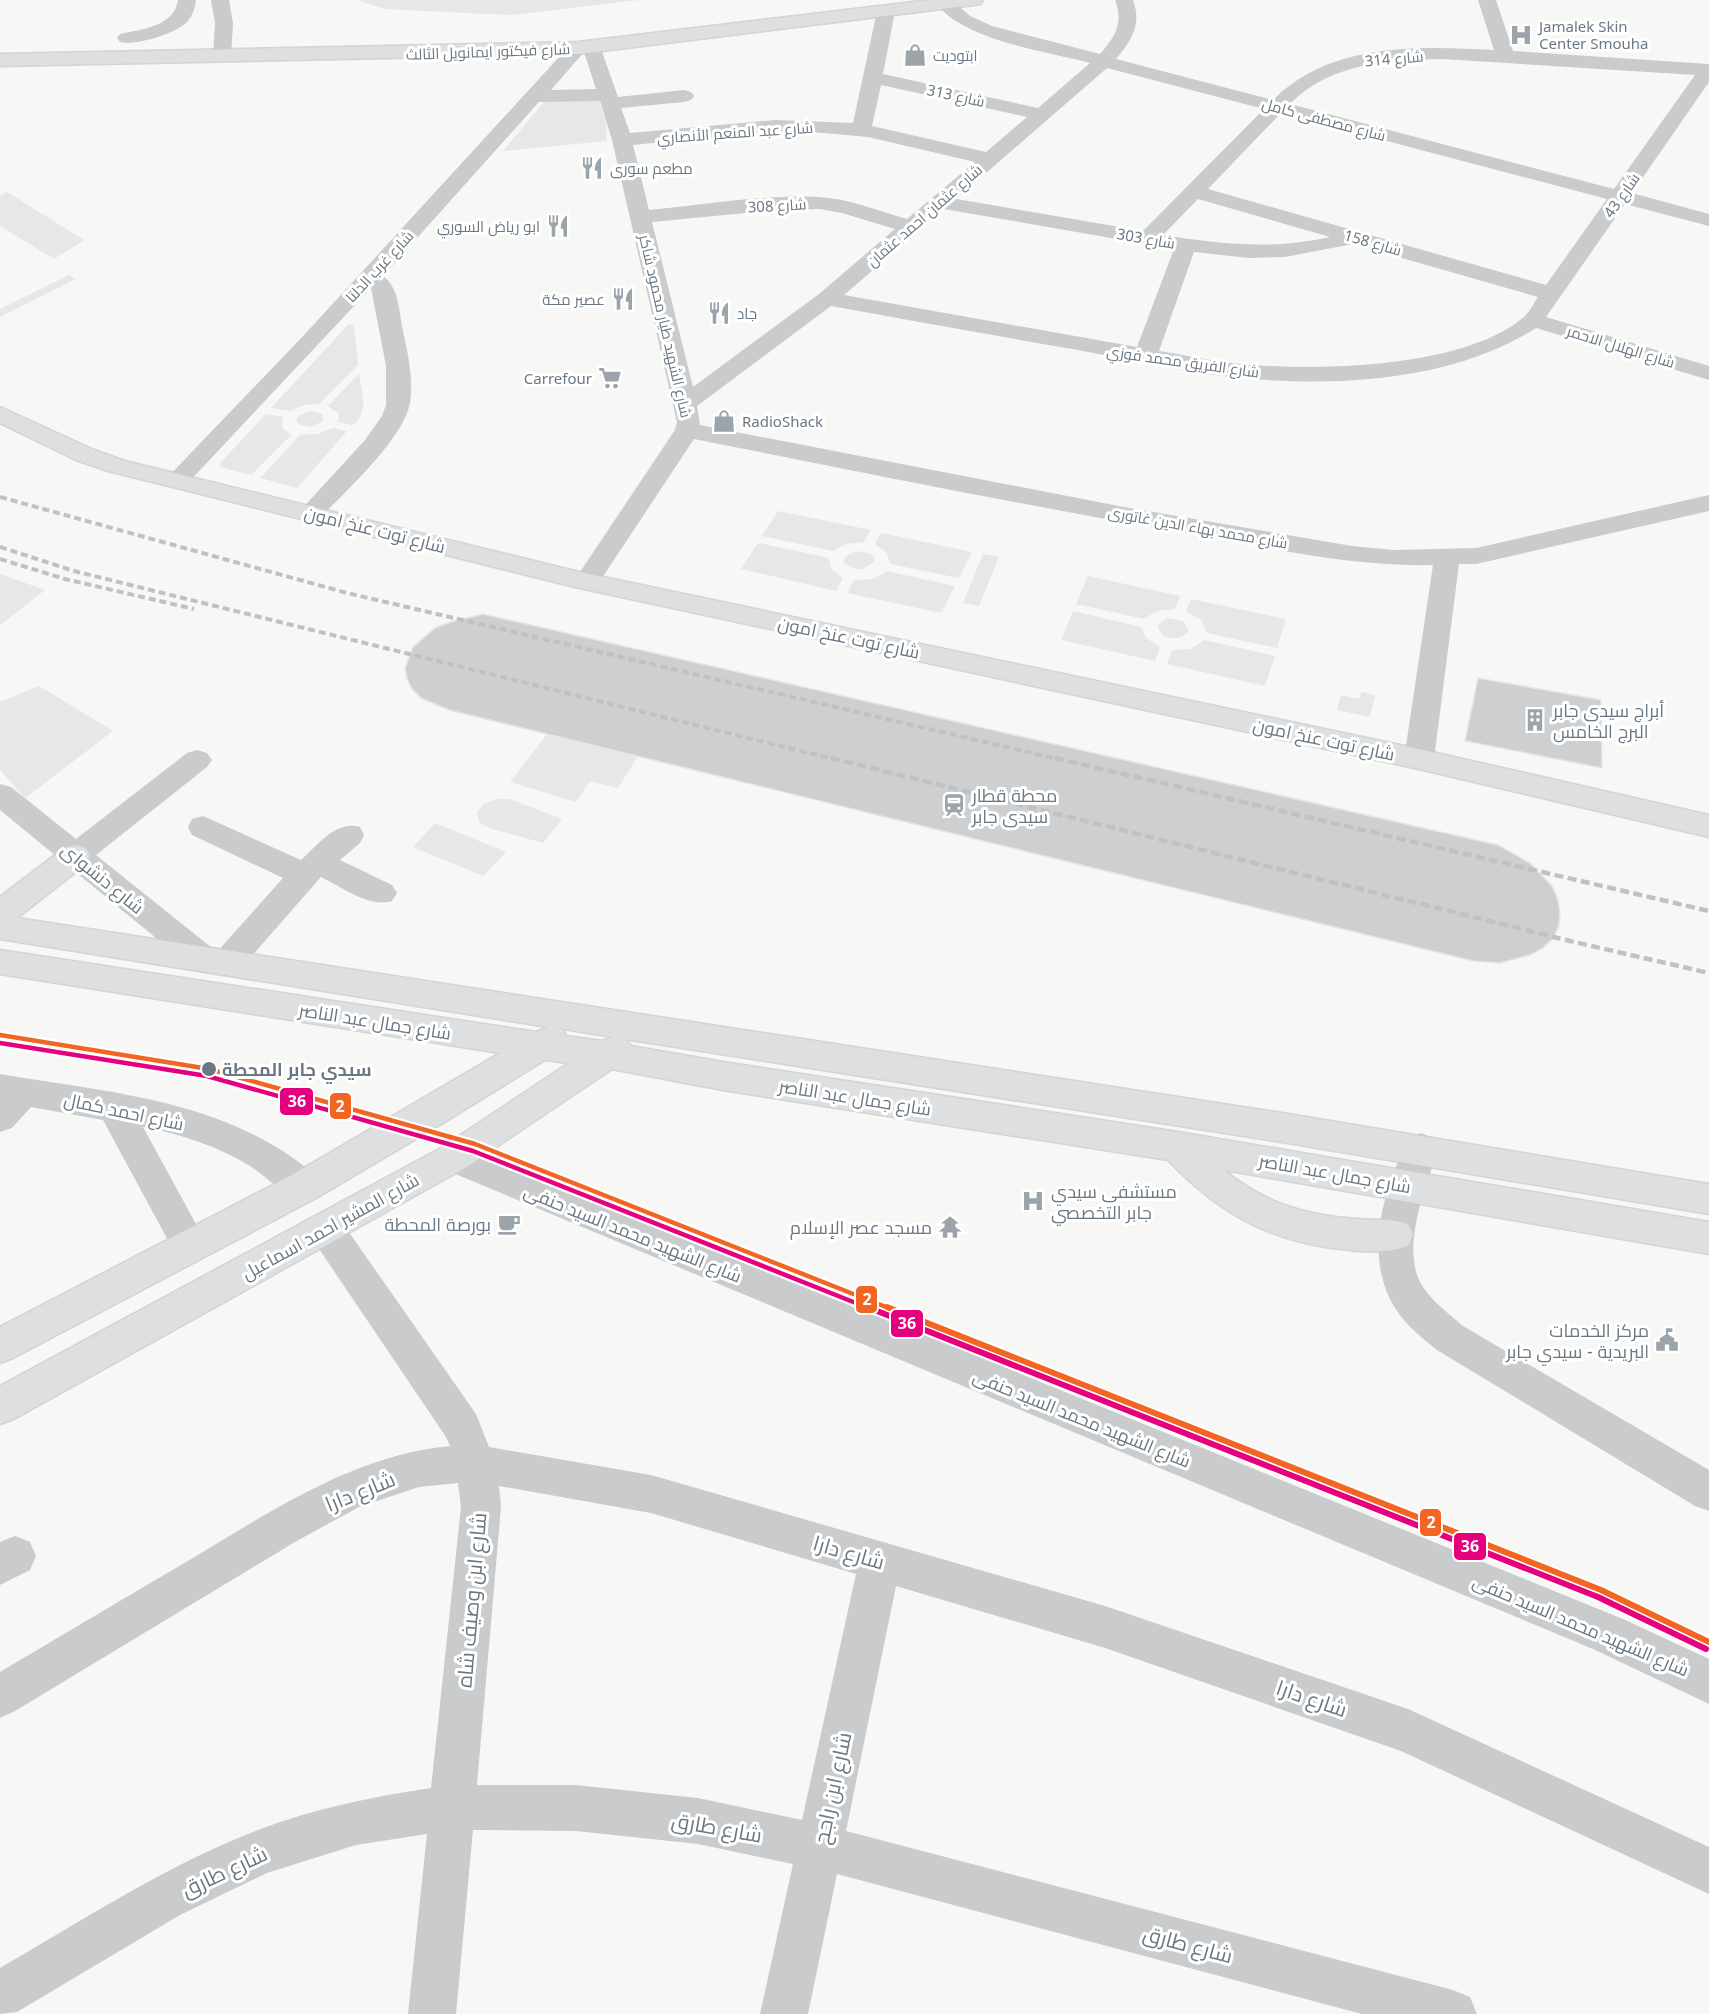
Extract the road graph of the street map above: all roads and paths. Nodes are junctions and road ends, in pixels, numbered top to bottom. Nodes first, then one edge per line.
1 (187, 0) edge
2 (220, 0) edge
3 (843, 0) edge
4 (974, 0) edge
5 (1124, 0) edge
6 (1487, 0) edge
7 (945, 3) junction
8 (886, 10) junction
9 (223, 35) junction
10 (243, 35) dead end
11 (103, 38) dead end
12 (126, 38) junction
13 (584, 42) junction
14 (222, 56) junction
15 (1506, 57) junction
16 (0, 60) edge
17 (1104, 61) junction
18 (1709, 70) edge
19 (872, 77) junction
20 (684, 96) dead end
21 (533, 97) junction
22 (609, 99) junction
23 (1277, 106) junction
24 (1041, 114) junction
25 (862, 129) junction
26 (622, 140) junction
27 (988, 159) junction
28 (1194, 191) junction
29 (1620, 196) junction
30 (939, 202) junction
31 (641, 217) junction
32 (1709, 220) edge
33 (910, 227) junction
34 (1354, 237) junction
35 (1148, 238) junction
36 (1186, 245) junction
37 (370, 277) junction
38 (1552, 294) junction
39 (827, 299) junction
40 (1533, 320) junction
41 (1145, 357) junction
42 (1709, 373) edge
43 (684, 405) junction
44 (0, 414) edge
45 (687, 430) junction
46 (177, 480) junction
47 (1705, 508) edge
48 (311, 513) junction
49 (1447, 558) junction
50 (587, 581) junction
51 (1419, 759) junction
52 (197, 760) dead end
53 (0, 794) edge
54 (1709, 826) edge
55 (203, 827) dead end
56 (350, 835) dead end
57 (75, 856) junction
58 (312, 869) junction
59 (381, 893) dead end
60 (0, 914) edge
61 (0, 927) edge
62 (0, 962) edge
63 (216, 962) junction
64 (574, 1018) junction
65 (649, 1028) junction
66 (545, 1045) junction
67 (608, 1054) junction
68 (12, 1090) edge
69 (114, 1107) junction
70 (0, 1119) edge
71 (1178, 1147) junction
72 (1421, 1148) junction
73 (453, 1158) junction
74 (1409, 1185) junction
75 (305, 1186) junction
76 (1709, 1198) edge
77 (326, 1229) junction
78 (1395, 1235) junction
79 (1709, 1238) edge
80 (190, 1246) junction
81 (0, 1346) edge
82 (0, 1406) edge
83 (476, 1463) junction
84 (1709, 1492) edge
85 (880, 1562) junction
86 (1709, 1682) edge
87 (0, 1696) edge
88 (452, 1807) junction
89 (820, 1847) junction
90 (1709, 1871) edge
91 (0, 1995) edge
92 (432, 2014) edge
93 (784, 2014) edge
94 (1453, 2014) edge

1 - 12 street
2 - 9 street
3 - 13 main road, شارع فيكتور ايمانويل الثالث
4 - 7 main road, شارع فيكتور ايمانويل الثالث
5 - 17 street, شارع عثمان احمد عثمان
6 - 15 street
7 - 8 main road, شارع فيكتور ايمانويل الثالث
7 - 17 street, شارع مصطفى كامل
8 - 13 main road, شارع فيكتور ايمانويل الثالث
8 - 19 street
9 - 10 main road
9 - 12 main road
9 - 14 street
11 - 12 main road
13 - 14 main road, شارع فيكتور ايمانويل الثالث
13 - 21 street, شارع غرب الدلتا
13 - 22 street, شارع الشهيد طيار محمود شاكر
14 - 16 main road, شارع فيكتور ايمانويل الثالث
15 - 18 street, شارع 314
15 - 23 street, شارع 314
17 - 23 street, شارع مصطفى كامل
17 - 24 street, شارع عثمان احمد عثمان
18 - 29 street, شارع 43
19 - 24 street, شارع 313
19 - 25 street
20 - 22 street
21 - 22 street
21 - 37 street, شارع غرب الدلتا
22 - 26 street, شارع الشهيد طيار محمود شاكر
23 - 28 street, شارع 314
23 - 29 street, شارع مصطفى كامل
24 - 27 street, شارع عثمان احمد عثمان
25 - 26 street, شارع عبد المنعم الأنصاري
25 - 27 street, شارع عبد المنعم الأنصاري
26 - 31 street, شارع الشهيد طيار محمود شاكر
27 - 30 street, شارع عثمان احمد عثمان
28 - 34 street, شارع 158
28 - 35 street, شارع 314
29 - 32 street, شارع مصطفى كامل
29 - 38 street, شارع 43
30 - 33 street, شارع عثمان احمد عثمان
30 - 35 street, شارع 303
31 - 33 street, شارع 308
31 - 43 street, شارع الشهيد طيار محمود شاكر
33 - 39 street, شارع عثمان احمد عثمان
34 - 36 street, شارع 303
34 - 38 street, شارع 158
35 - 36 street, شارع 303
36 - 41 street
37 - 46 street, شارع غرب الدلتا
37 - 48 street
38 - 40 street, شارع 43
39 - 41 street, شارع الفريق محمد فوزي
39 - 43 street, شارع عثمان احمد عثمان
40 - 41 street, شارع الفريق محمد فوزي
40 - 42 street, شارع الهلال الاحمر
43 - 45 street, شارع الشهيد طيار محمود شاكر
44 - 46 main road, شارع توت عنخ امون
45 - 49 street, شارع محمد بهاء الدين غاتورى
45 - 50 street, شارع الشهيد طيار محمود شاكر
46 - 48 main road, شارع توت عنخ امون
47 - 49 street, شارع محمد بهاء الدين غاتورى
48 - 50 main road, شارع توت عنخ امون
49 - 51 street
50 - 51 main road, شارع توت عنخ امون
51 - 54 main road, شارع توت عنخ امون
52 - 57 street
53 - 57 street, شارع دنشواى
55 - 58 street
56 - 58 street
57 - 60 main road
57 - 63 street, شارع دنشواى
58 - 59 street
58 - 63 street
61 - 63 main road, شارع جمال عبد الناصر
62 - 66 main road, شارع جمال عبد الناصر
63 - 64 main road, شارع جمال عبد الناصر
64 - 65 main road, شارع جمال عبد الناصر
64 - 66 main road
65 - 67 main road, شارع المشير احمد اسماعيل
65 - 72 main road, شارع جمال عبد الناصر
66 - 67 main road, شارع جمال عبد الناصر
66 - 75 main road
67 - 71 main road, شارع جمال عبد الناصر
67 - 73 main road, شارع المشير احمد اسماعيل
68 - 69 street, شارع احمد كمال
68 - 70 street
69 - 75 street, شارع احمد كمال
69 - 80 street
71 - 74 main road, شارع جمال عبد الناصر
71 - 78 main road
72 - 74 street
72 - 76 main road, شارع جمال عبد الناصر
73 - 77 main road, شارع المشير احمد اسماعيل
73 - 86 street, شارع الشهيد محمد السيد حنفى
74 - 78 street
74 - 79 main road, شارع جمال عبد الناصر
75 - 80 main road
77 - 82 main road, شارع المشير احمد اسماعيل
77 - 83 street, شارع ابن وصيف شاه
78 - 84 street
80 - 81 main road
83 - 85 street, شارع دارا
83 - 87 street, شارع دارا
83 - 88 street, شارع ابن وصيف شاه
85 - 89 street, شارع ابن راجح
85 - 90 street, شارع دارا
88 - 89 street, شارع طارق
88 - 91 street, شارع طارق
88 - 92 street, شارع ابن وصيف شاه
89 - 93 street, شارع ابن راجح
89 - 94 street, شارع طارق

